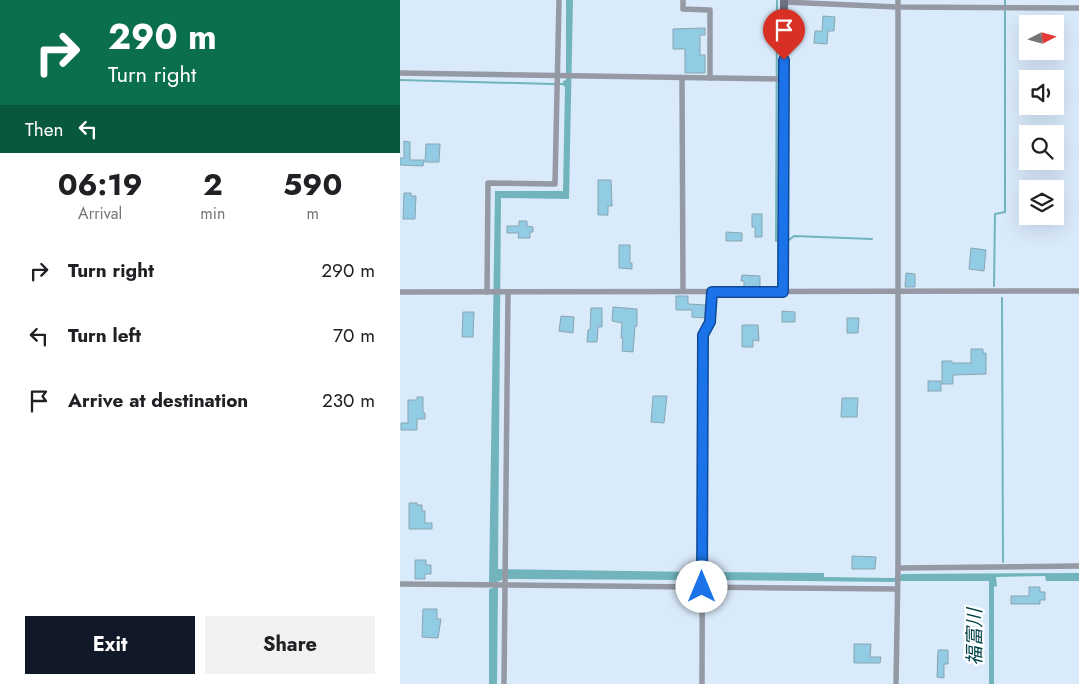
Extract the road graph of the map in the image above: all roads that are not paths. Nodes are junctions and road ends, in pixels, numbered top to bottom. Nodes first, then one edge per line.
1 (559, 0) edge
2 (683, 0) edge
3 (784, 1) edge
4 (898, 3) edge
5 (1079, 8) edge
6 (400, 73) edge
7 (682, 78) junction
8 (710, 78) junction
9 (779, 79) junction
10 (559, 80) junction
11 (1079, 290) edge
12 (683, 291) junction
13 (897, 291) junction
14 (400, 292) edge
15 (490, 292) junction
16 (504, 292) junction
17 (712, 292) junction
18 (783, 292) junction
19 (1079, 566) edge
20 (898, 568) junction
21 (400, 584) edge
22 (500, 584) junction
23 (897, 586) junction
24 (702, 587) junction
25 (504, 684) edge
26 (702, 684) edge
27 (896, 684) edge

1 - 10 street
2 - 8 street
3 - 4 street
3 - 9 street
4 - 5 street
4 - 13 street
6 - 10 street
7 - 8 street
7 - 10 street
7 - 12 street
8 - 9 street
9 - 18 street
10 - 15 street
11 - 13 street
12 - 16 street
12 - 17 street
13 - 18 street
13 - 20 street
14 - 15 street
15 - 16 street
16 - 22 street
17 - 18 street
17 - 24 street
19 - 20 street
20 - 23 street
21 - 22 street
22 - 24 street
22 - 25 street
23 - 24 street
23 - 27 street
24 - 26 street

